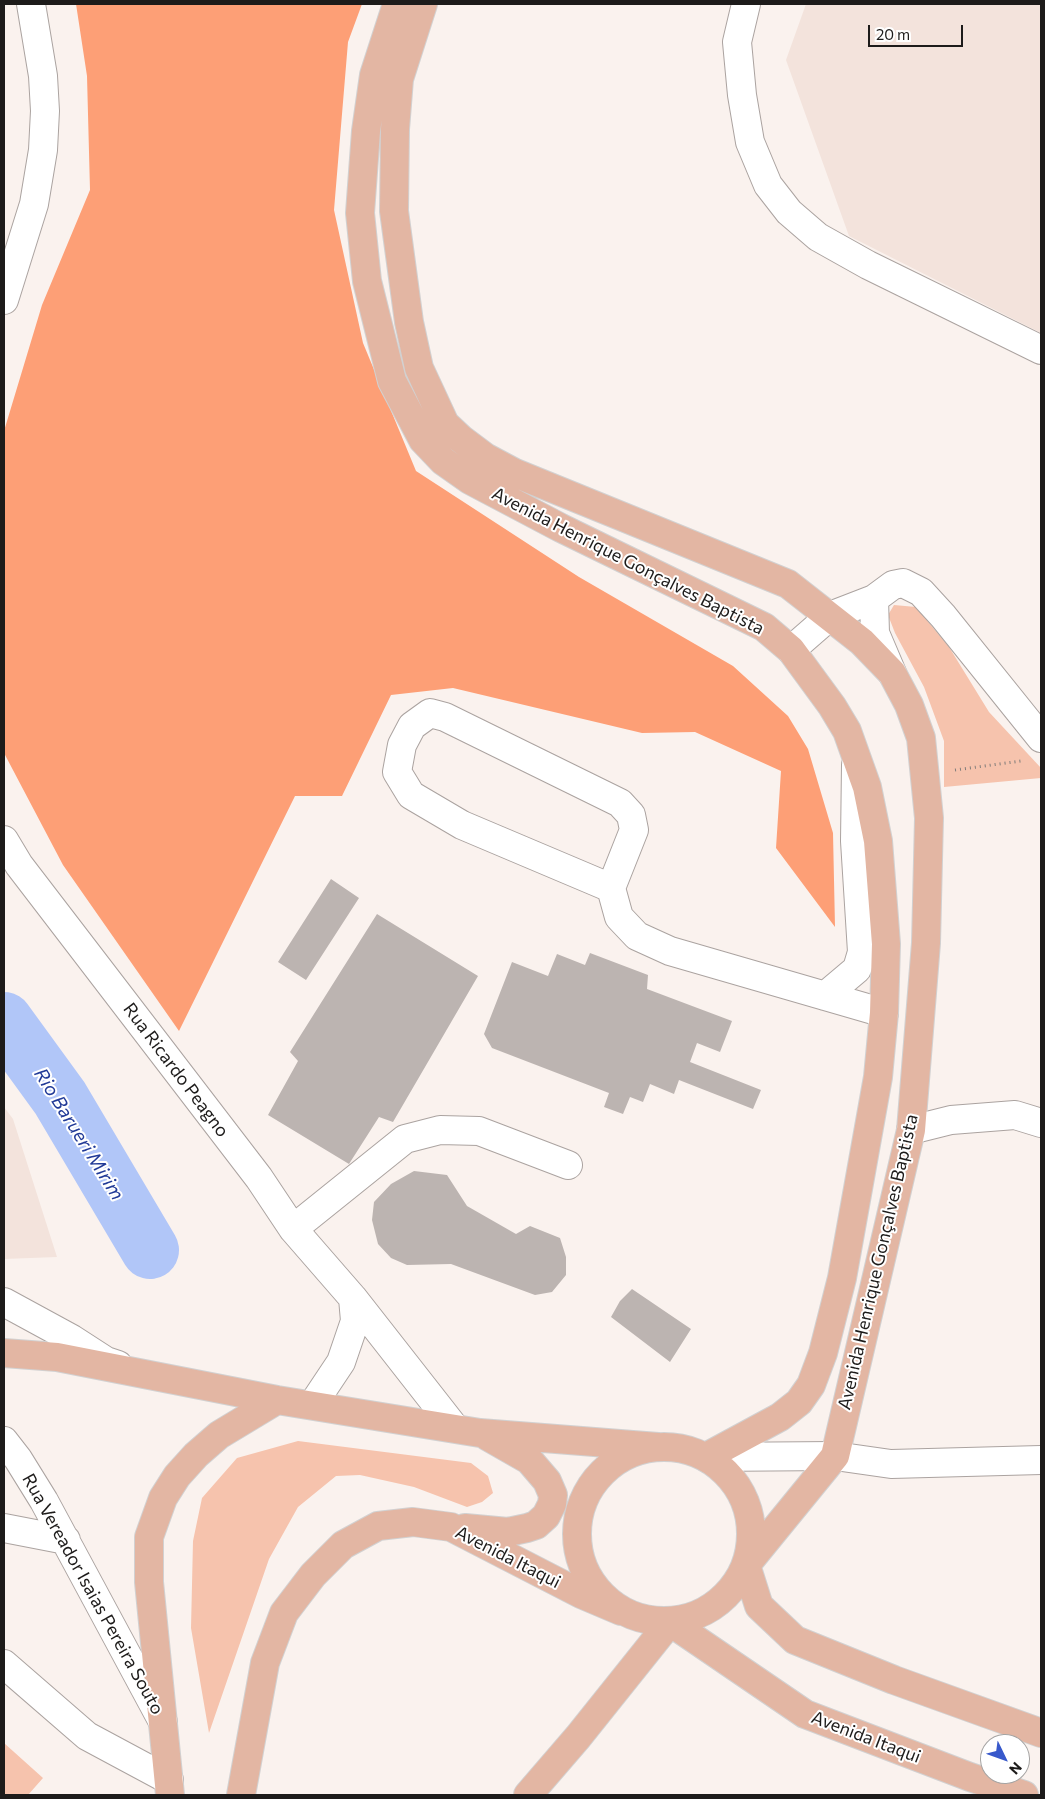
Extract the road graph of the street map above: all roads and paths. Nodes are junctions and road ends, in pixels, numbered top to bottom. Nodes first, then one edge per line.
1 (31, 4) edge
2 (397, 4) edge
3 (423, 4) edge
4 (729, 4) edge
5 (746, 4) edge
6 (737, 42) junction
7 (4, 300) edge
8 (1041, 350) edge
9 (874, 600) junction
10 (830, 616) junction
11 (791, 650) junction
12 (892, 673) junction
13 (1041, 738) edge
14 (856, 758) junction
15 (1022, 761) dead end
16 (926, 775) junction
17 (4, 840) edge
18 (611, 888) junction
19 (824, 996) junction
20 (884, 1013) junction
21 (1041, 1124) edge
22 (911, 1130) junction
23 (568, 1165) dead end
24 (293, 1229) junction
25 (353, 1298) junction
26 (4, 1302) edge
27 (4, 1353) edge
28 (153, 1375) junction
29 (277, 1400) junction
30 (313, 1404) junction
31 (454, 1427) junction
32 (480, 1433) junction
33 (4, 1442) edge
34 (658, 1447) junction
35 (835, 1456) junction
36 (706, 1457) junction
37 (1041, 1460) edge
38 (451, 1527) junction
39 (4, 1528) edge
40 (66, 1540) junction
41 (746, 1565) junction
42 (621, 1612) junction
43 (670, 1622) junction
44 (4, 1664) edge
45 (164, 1723) junction
46 (1041, 1733) edge
47 (170, 1788) edge
48 (241, 1795) edge
49 (528, 1795) edge
50 (1024, 1795) edge

1 - 7 street
2 - 11 main road, Avenida Henrique Gonçalves Baptista
3 - 10 main road, Avenida Henrique Gonçalves Baptista
4 - 6 street
5 - 6 street
6 - 8 street
9 - 10 street
9 - 12 street
9 - 13 street
10 - 11 street
10 - 12 main road, Avenida Henrique Gonçalves Baptista
11 - 14 main road, Avenida Henrique Gonçalves Baptista
12 - 16 main road, Avenida Henrique Gonçalves Baptista
14 - 19 street
14 - 20 main road, Avenida Henrique Gonçalves Baptista
15 - 16 path
16 - 22 main road, Avenida Henrique Gonçalves Baptista
17 - 24 street, Rua Ricardo Peagno
18 - 18 street
18 - 19 street
19 - 20 street
20 - 36 main road, Avenida Henrique Gonçalves Baptista
21 - 22 street
22 - 35 main road, Avenida Henrique Gonçalves Baptista
23 - 24 street
24 - 25 street, Rua Ricardo Peagno
25 - 30 street
25 - 31 street, Rua Ricardo Peagno
26 - 28 street
27 - 28 main road
28 - 29 main road
29 - 30 main road
29 - 45 main road
30 - 31 main road
31 - 32 main road
32 - 34 main road
32 - 38 main road
33 - 40 street, Rua Vereador Isaias Pereira Souto
34 - 36 main road
34 - 42 main road
35 - 36 street
35 - 37 street
35 - 41 main road
36 - 41 main road
38 - 42 main road, Avenida Itaqui
38 - 48 main road, Avenida Itaqui
39 - 40 street
40 - 45 street, Rua Vereador Isaias Pereira Souto
41 - 43 main road
41 - 46 main road
42 - 43 main road
43 - 49 main road
43 - 50 main road, Avenida Itaqui
44 - 47 street
45 - 47 main road

